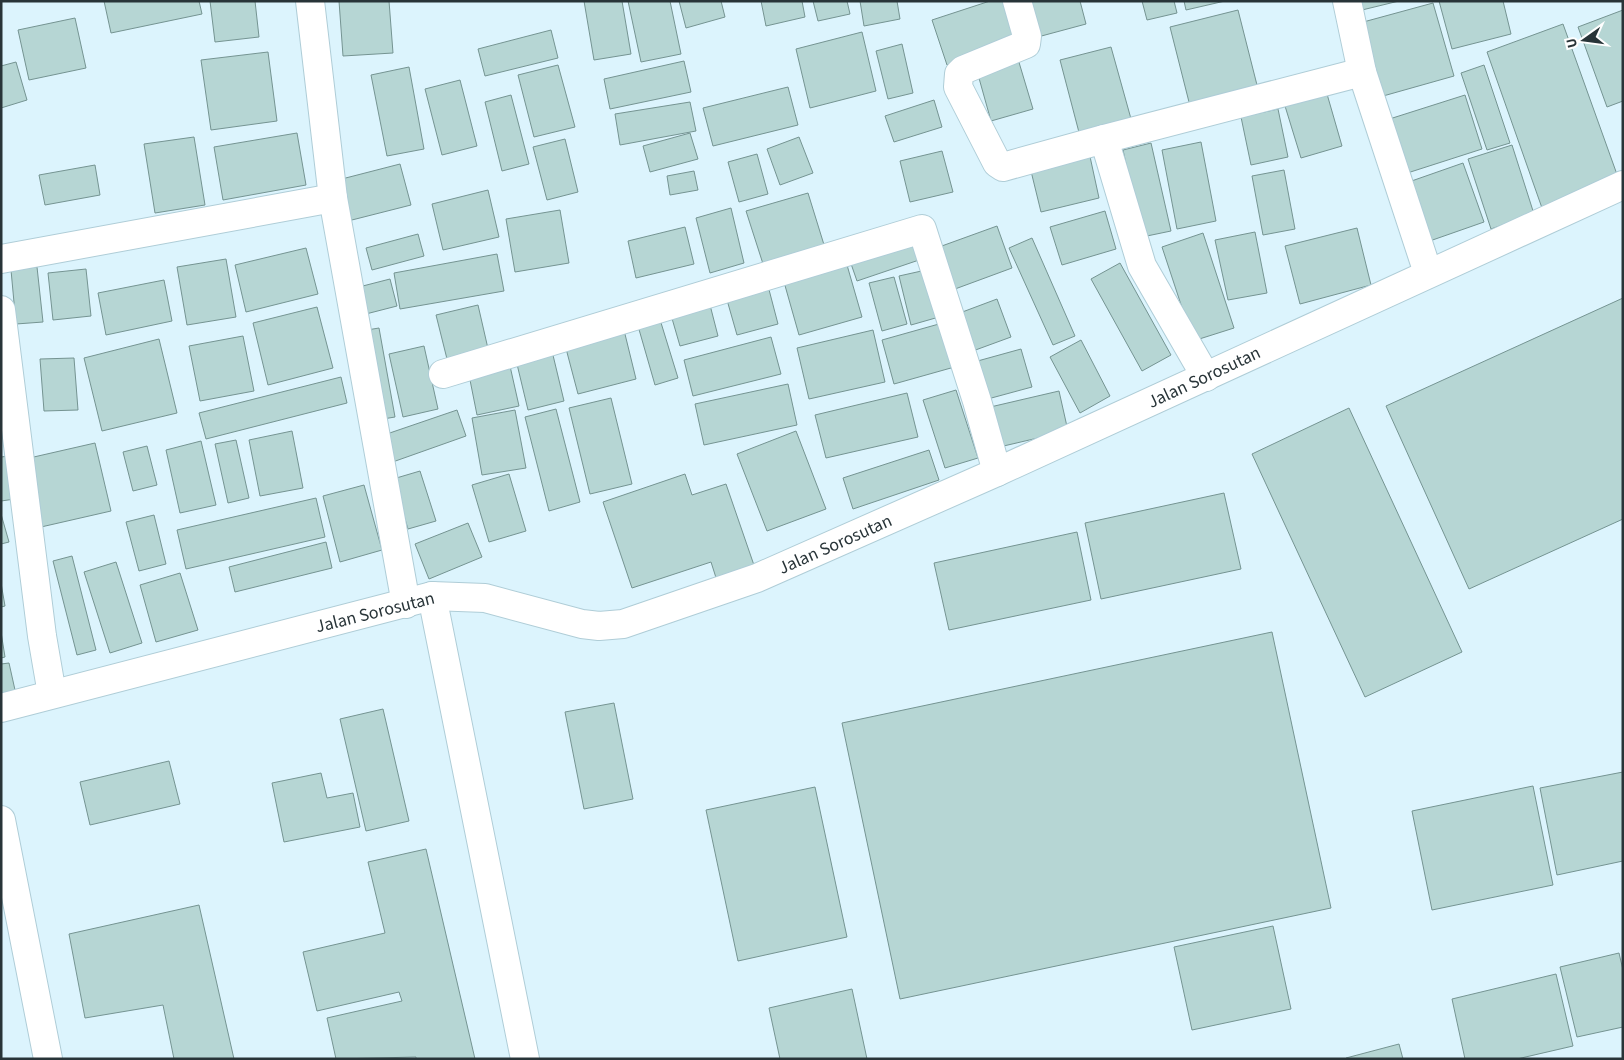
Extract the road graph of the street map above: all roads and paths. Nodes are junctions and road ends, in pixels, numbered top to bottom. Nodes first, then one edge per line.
1 (310, 1) edge
2 (1017, 1) edge
3 (1347, 1) edge
4 (1362, 72) junction
5 (1104, 139) junction
6 (1623, 185) edge
7 (333, 198) junction
8 (1, 260) edge
9 (1428, 273) junction
10 (1, 310) edge
11 (442, 374) dead end
12 (1206, 377) junction
13 (997, 472) junction
14 (432, 596) junction
15 (406, 604) junction
16 (52, 694) junction
17 (1, 708) edge
18 (1, 820) edge
19 (48, 1059) edge
20 (525, 1059) edge

1 - 7 street
2 - 5 street
3 - 4 street
4 - 5 street
4 - 9 street
5 - 12 street
6 - 9 street, Jalan Sorosutan
7 - 8 street
7 - 15 street
9 - 12 street, Jalan Sorosutan
10 - 16 street
11 - 13 street
12 - 13 street, Jalan Sorosutan
13 - 14 street, Jalan Sorosutan
14 - 15 street, Jalan Sorosutan
14 - 20 street
15 - 16 street, Jalan Sorosutan
16 - 17 street, Jalan Sorosutan
18 - 19 street

